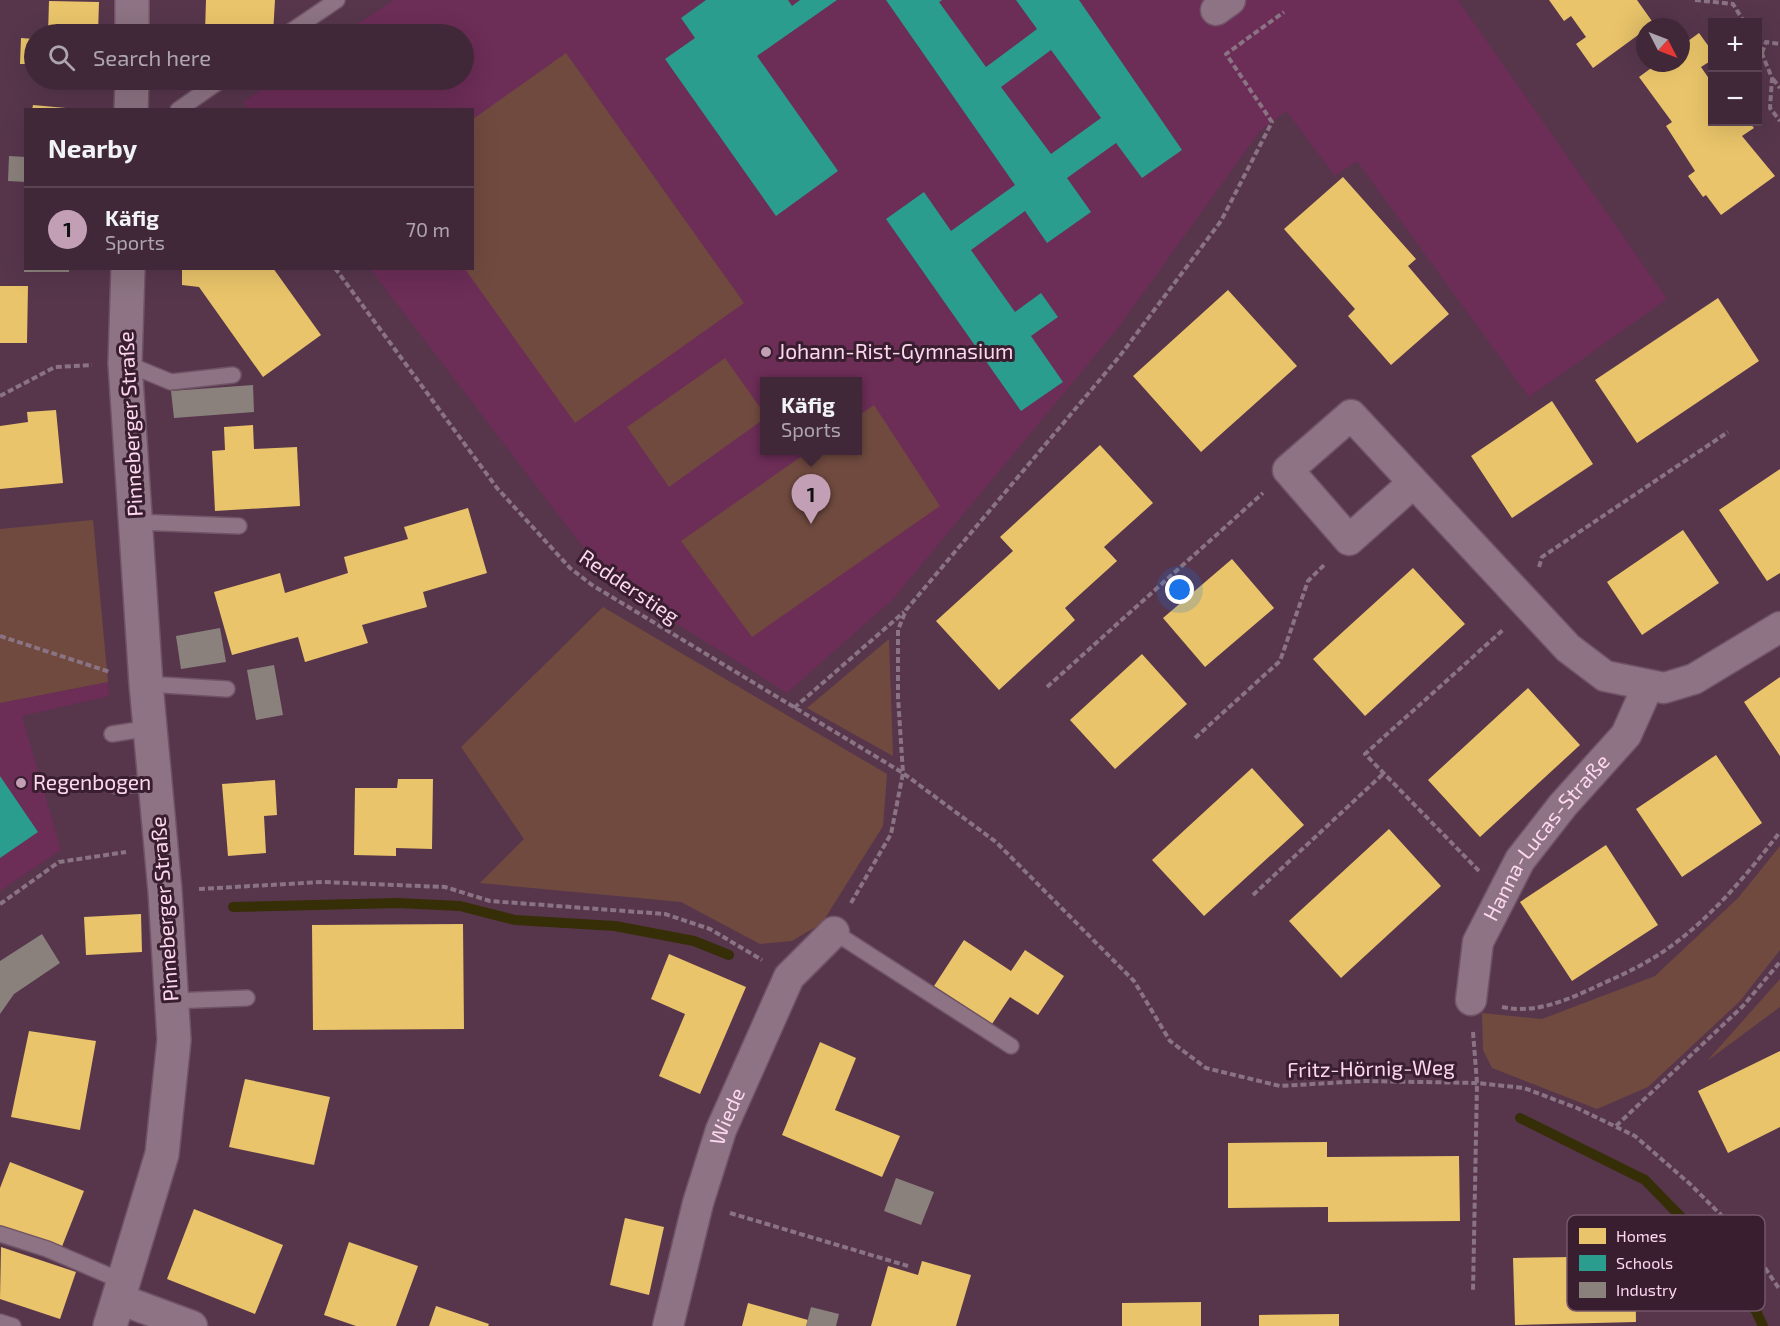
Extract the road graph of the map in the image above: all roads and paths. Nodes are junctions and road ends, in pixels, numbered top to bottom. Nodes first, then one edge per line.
1 (132, 0) edge
2 (337, 0) edge
3 (1695, 0) edge
4 (1733, 2) edge
5 (1284, 12) dead end
6 (1742, 18) edge
7 (132, 24) edge
8 (302, 24) edge
9 (1780, 44) edge
10 (1762, 54) joint
11 (1772, 78) junction
12 (1780, 88) edge
13 (132, 90) edge
14 (207, 90) edge
15 (131, 108) edge
16 (181, 108) edge
17 (1780, 121) edge
18 (128, 270) edge
19 (336, 270) edge
20 (125, 363) junction
21 (233, 375) dead end
22 (0, 396) edge
23 (1728, 432) dead end
24 (1288, 470) junction
25 (1413, 483) junction
26 (136, 522) junction
27 (239, 526) dead end
28 (1349, 540) junction
29 (1528, 606) junction
30 (906, 610) junction
31 (1780, 627) edge
32 (0, 636) edge
33 (146, 684) junction
34 (1648, 686) junction
35 (1047, 687) dead end
36 (227, 690) dead end
37 (794, 708) junction
38 (150, 728) junction
39 (112, 734) dead end
40 (1196, 738) dead end
41 (903, 773) junction
42 (1384, 773) junction
43 (155, 783) junction
44 (116, 786) dead end
45 (1780, 832) edge
46 (160, 847) junction
47 (165, 891) junction
48 (1253, 895) dead end
49 (1502, 895) junction
50 (0, 904) edge
51 (834, 932) junction
52 (1780, 962) edge
53 (789, 976) junction
54 (247, 999) dead end
55 (172, 1000) junction
56 (1471, 1000) junction
57 (1011, 1046) dead end
58 (1477, 1083) junction
59 (1616, 1126) junction
60 (698, 1203) junction
61 (1721, 1215) edge
62 (0, 1234) edge
63 (908, 1266) dead end
64 (1765, 1268) edge
65 (1780, 1290) edge
66 (1473, 1292) dead end
67 (118, 1302) edge
68 (0, 1322) edge
69 (13, 1326) edge
70 (192, 1326) edge
71 (668, 1326) edge

1 - 7 main road
2 - 8 lane
3 - 4 path
4 - 6 path
5 - 30 path
9 - 10 path
10 - 11 path
11 - 12 path
11 - 17 path
13 - 15 main road
14 - 16 lane
18 - 20 main road, Pinneberger Straße
19 - 37 path, Redderstieg
20 - 21 lane
20 - 22 path
20 - 26 main road, Pinneberger Straße
23 - 29 path
24 - 25 street
24 - 28 street
24 - 35 path
25 - 28 street
25 - 29 street
26 - 27 lane
26 - 33 main road, Pinneberger Straße
28 - 40 path
29 - 34 street
29 - 42 path
30 - 37 path
30 - 41 path
31 - 34 street
32 - 33 path
33 - 36 lane
33 - 38 main road, Pinneberger Straße
34 - 49 street, Hanna-Lucas-Straße
37 - 41 path, Redderstieg
38 - 39 lane
38 - 43 main road, Pinneberger Straße
41 - 51 path
41 - 58 path, Fritz-Hörnig-Weg
42 - 48 path
42 - 49 path
43 - 44 lane
43 - 46 main road, Pinneberger Straße
45 - 56 path
46 - 47 main road, Pinneberger Straße
46 - 50 path
47 - 53 path
47 - 55 main road, Pinneberger Straße
49 - 56 street, Hanna-Lucas-Straße
51 - 53 street, Wiede
51 - 57 lane
52 - 59 path
53 - 60 street, Wiede
54 - 55 lane
55 - 67 main road, Pinneberger Straße
56 - 58 path
58 - 59 path, Fritz-Hörnig-Weg
58 - 66 path
59 - 61 path, Fritz-Hörnig-Weg
60 - 63 path
60 - 71 street, Wiede
62 - 67 lane
64 - 65 path, Fritz-Hörnig-Weg
67 - 70 street
68 - 69 lane

